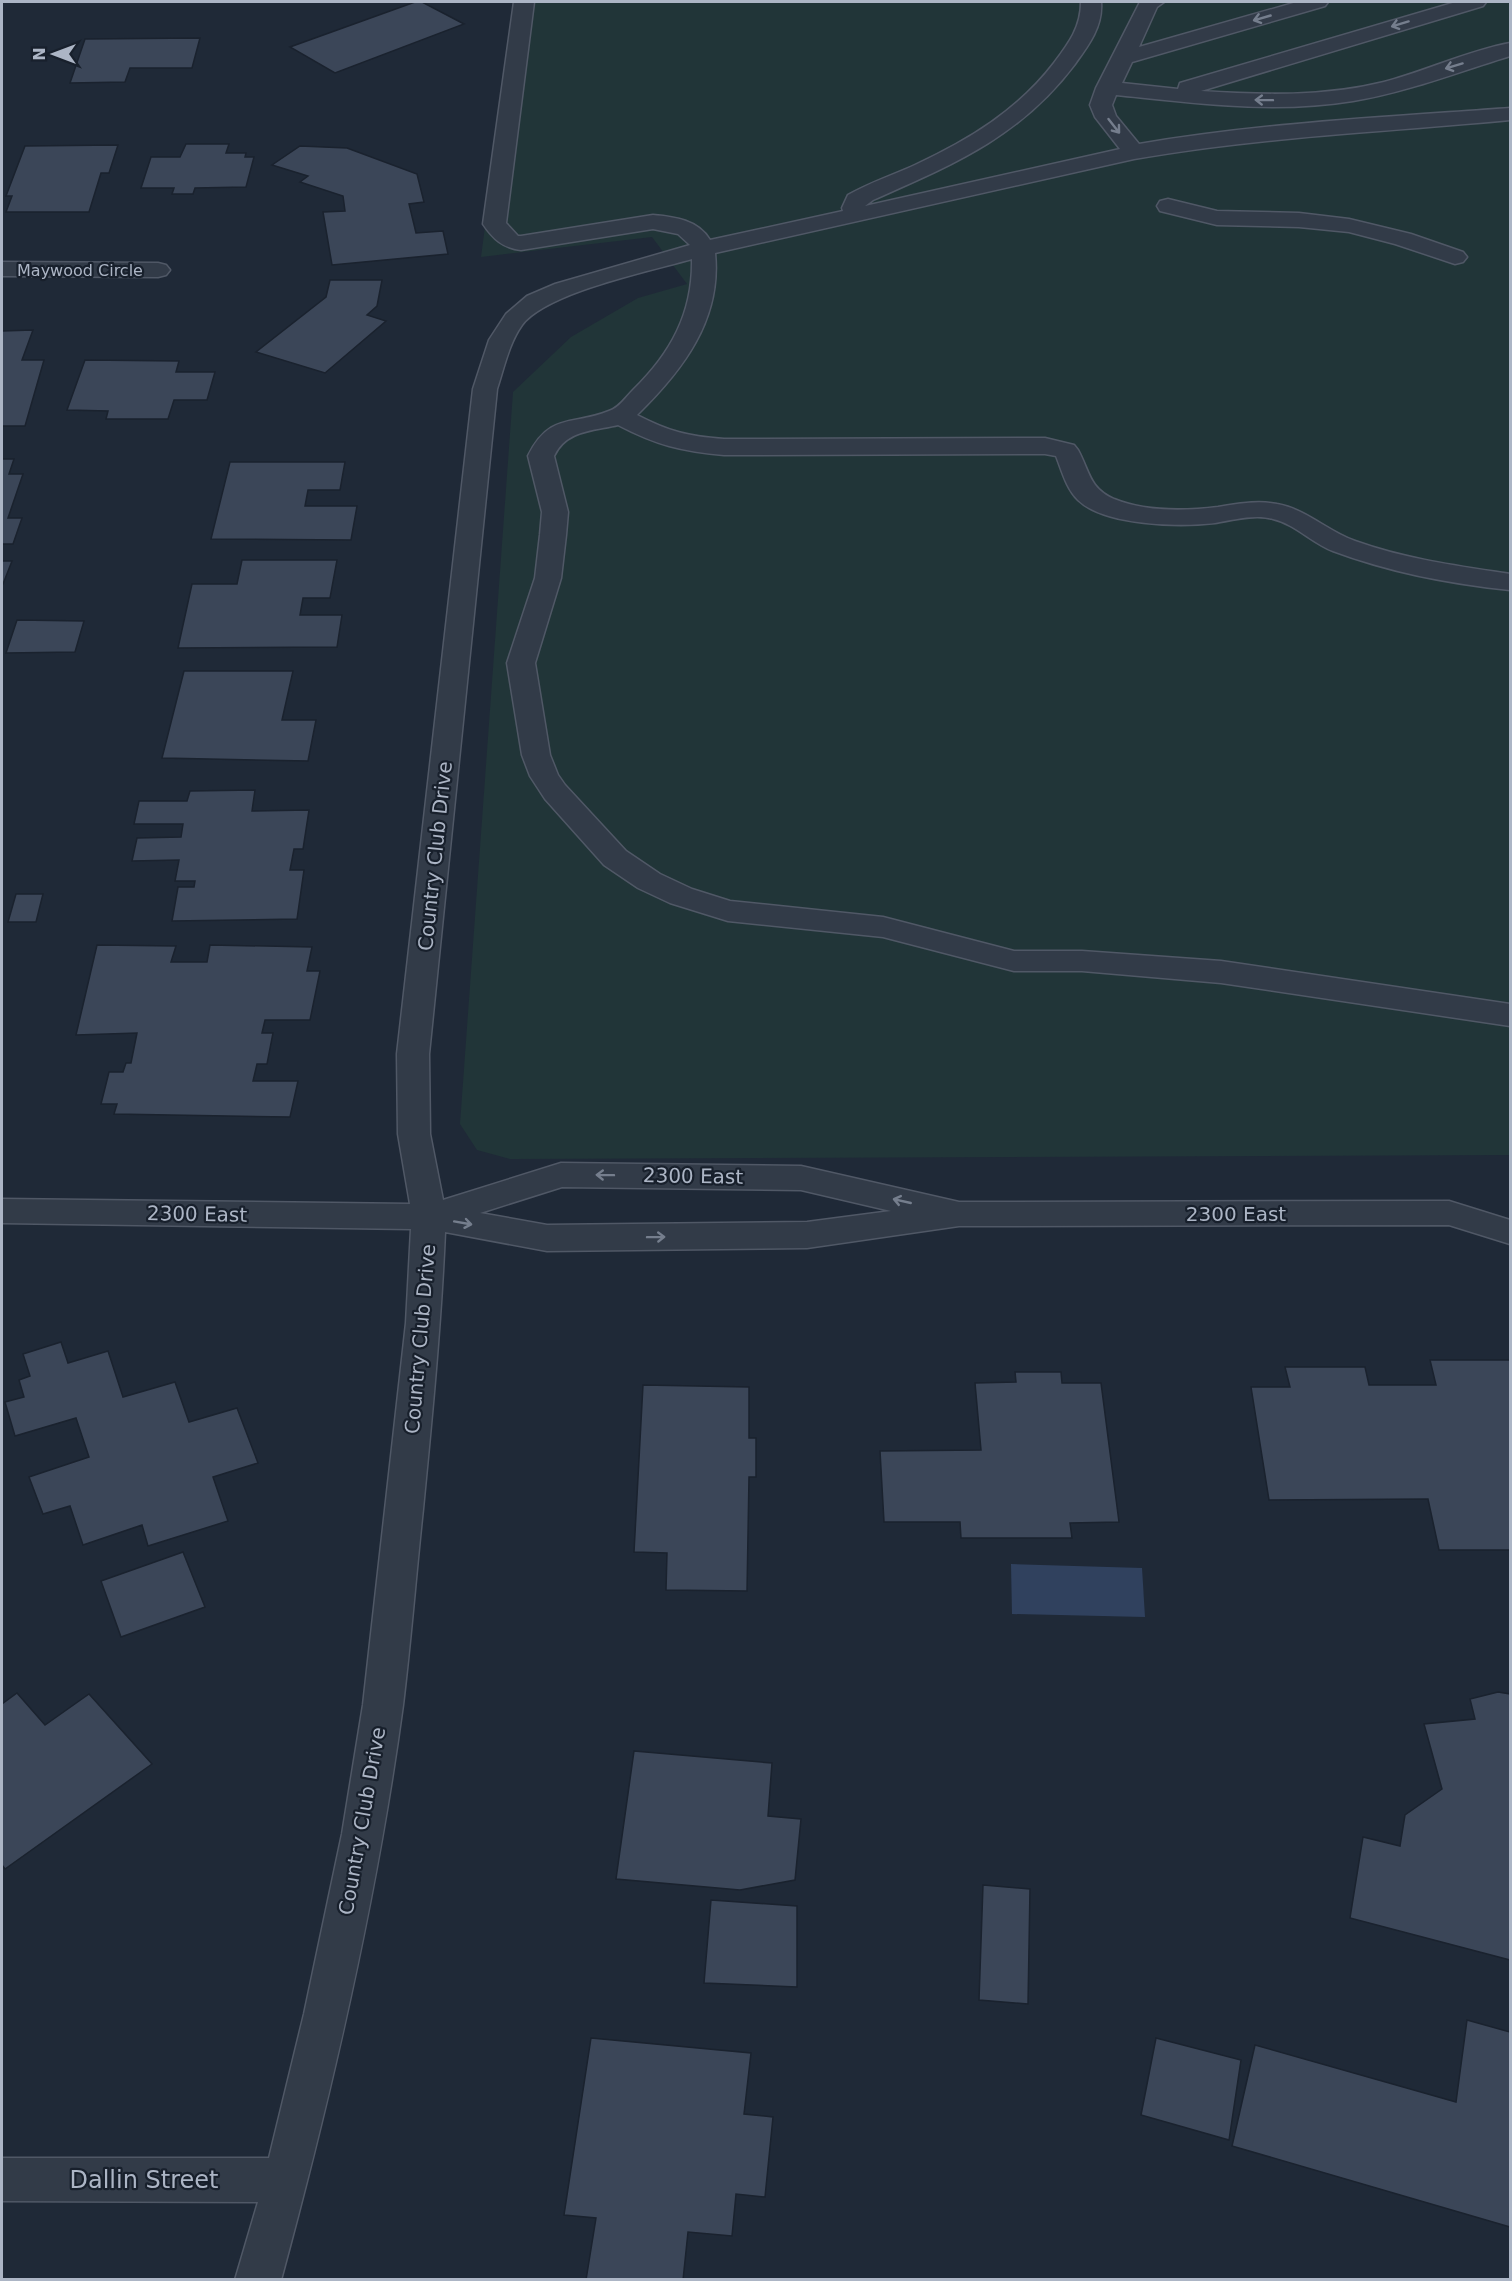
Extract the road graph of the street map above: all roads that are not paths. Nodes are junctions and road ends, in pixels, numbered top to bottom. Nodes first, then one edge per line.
1 (524, 2) edge
2 (1090, 2) edge
3 (1154, 2) edge
4 (1318, 2) edge
5 (1476, 2) edge
6 (1510, 49) edge
7 (1122, 58) junction
8 (1107, 88) junction
9 (1169, 93) junction
10 (1510, 114) edge
11 (1134, 152) junction
12 (1168, 206) dead end
13 (855, 215) junction
14 (703, 249) junction
15 (1455, 257) dead end
16 (2, 269) edge
17 (158, 270) dead end
18 (620, 416) junction
19 (1510, 582) edge
20 (1510, 1015) edge
21 (2, 1212) edge
22 (959, 1214) junction
23 (429, 1217) junction
24 (1510, 1232) edge
25 (2, 2180) edge
26 (286, 2180) junction
27 (258, 2280) edge

1 - 14 street
2 - 13 street
3 - 7 street
4 -> 7 street
5 -> 9 street
6 -> 9 street
7 - 8 street
8 - 9 street
8 -> 11 street
10 - 11 street, Country Club Drive
11 - 13 street, Country Club Drive
12 - 15 street
13 - 14 street, Country Club Drive
14 - 18 street
14 - 23 street, Country Club Drive
16 - 17 street, Maywood Circle
18 - 19 street
18 - 20 street
21 - 23 street, 2300 East
23 -> 22 street, 2300 East
22 -> 23 street, 2300 East
22 - 24 street, 2300 East
23 - 26 street, Country Club Drive
25 - 26 street, Dallin Street
26 - 27 street, Country Club Drive

